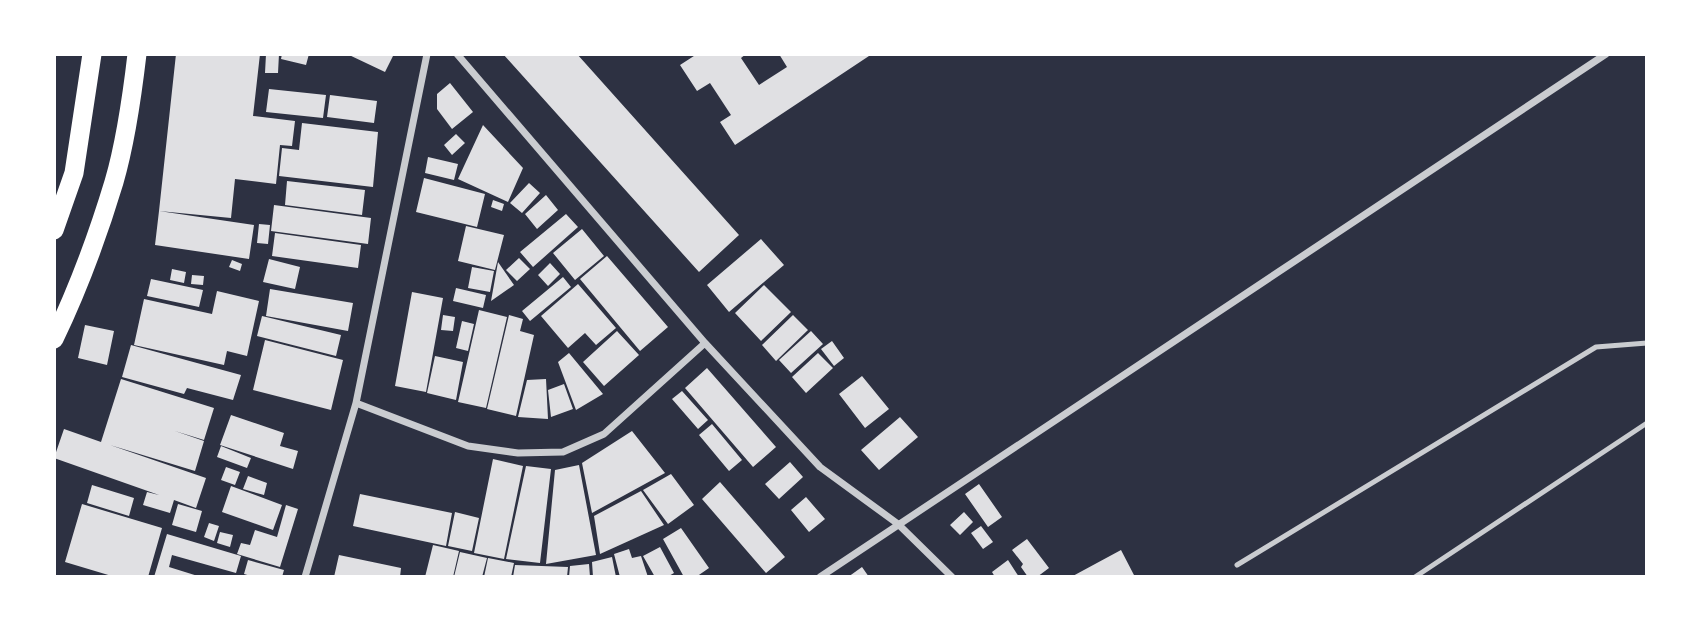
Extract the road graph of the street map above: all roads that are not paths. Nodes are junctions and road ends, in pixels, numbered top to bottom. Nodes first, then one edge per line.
1 (92, 54) edge
2 (137, 54) edge
3 (427, 54) edge
4 (457, 54) edge
5 (1606, 54) edge
6 (54, 230) edge
7 (54, 339) edge
8 (705, 343) junction
9 (1647, 343) edge
10 (356, 403) junction
11 (1647, 423) edge
12 (898, 524) junction
13 (1237, 565) dead end
14 (304, 577) edge
15 (820, 577) edge
16 (952, 577) edge
17 (1415, 577) edge

1 - 6 highway
2 - 7 highway
3 - 10 street
4 - 8 street
5 - 12 street
8 - 10 street
8 - 12 street
9 - 13 lane
10 - 14 street
11 - 17 lane
12 - 15 street
12 - 16 street

